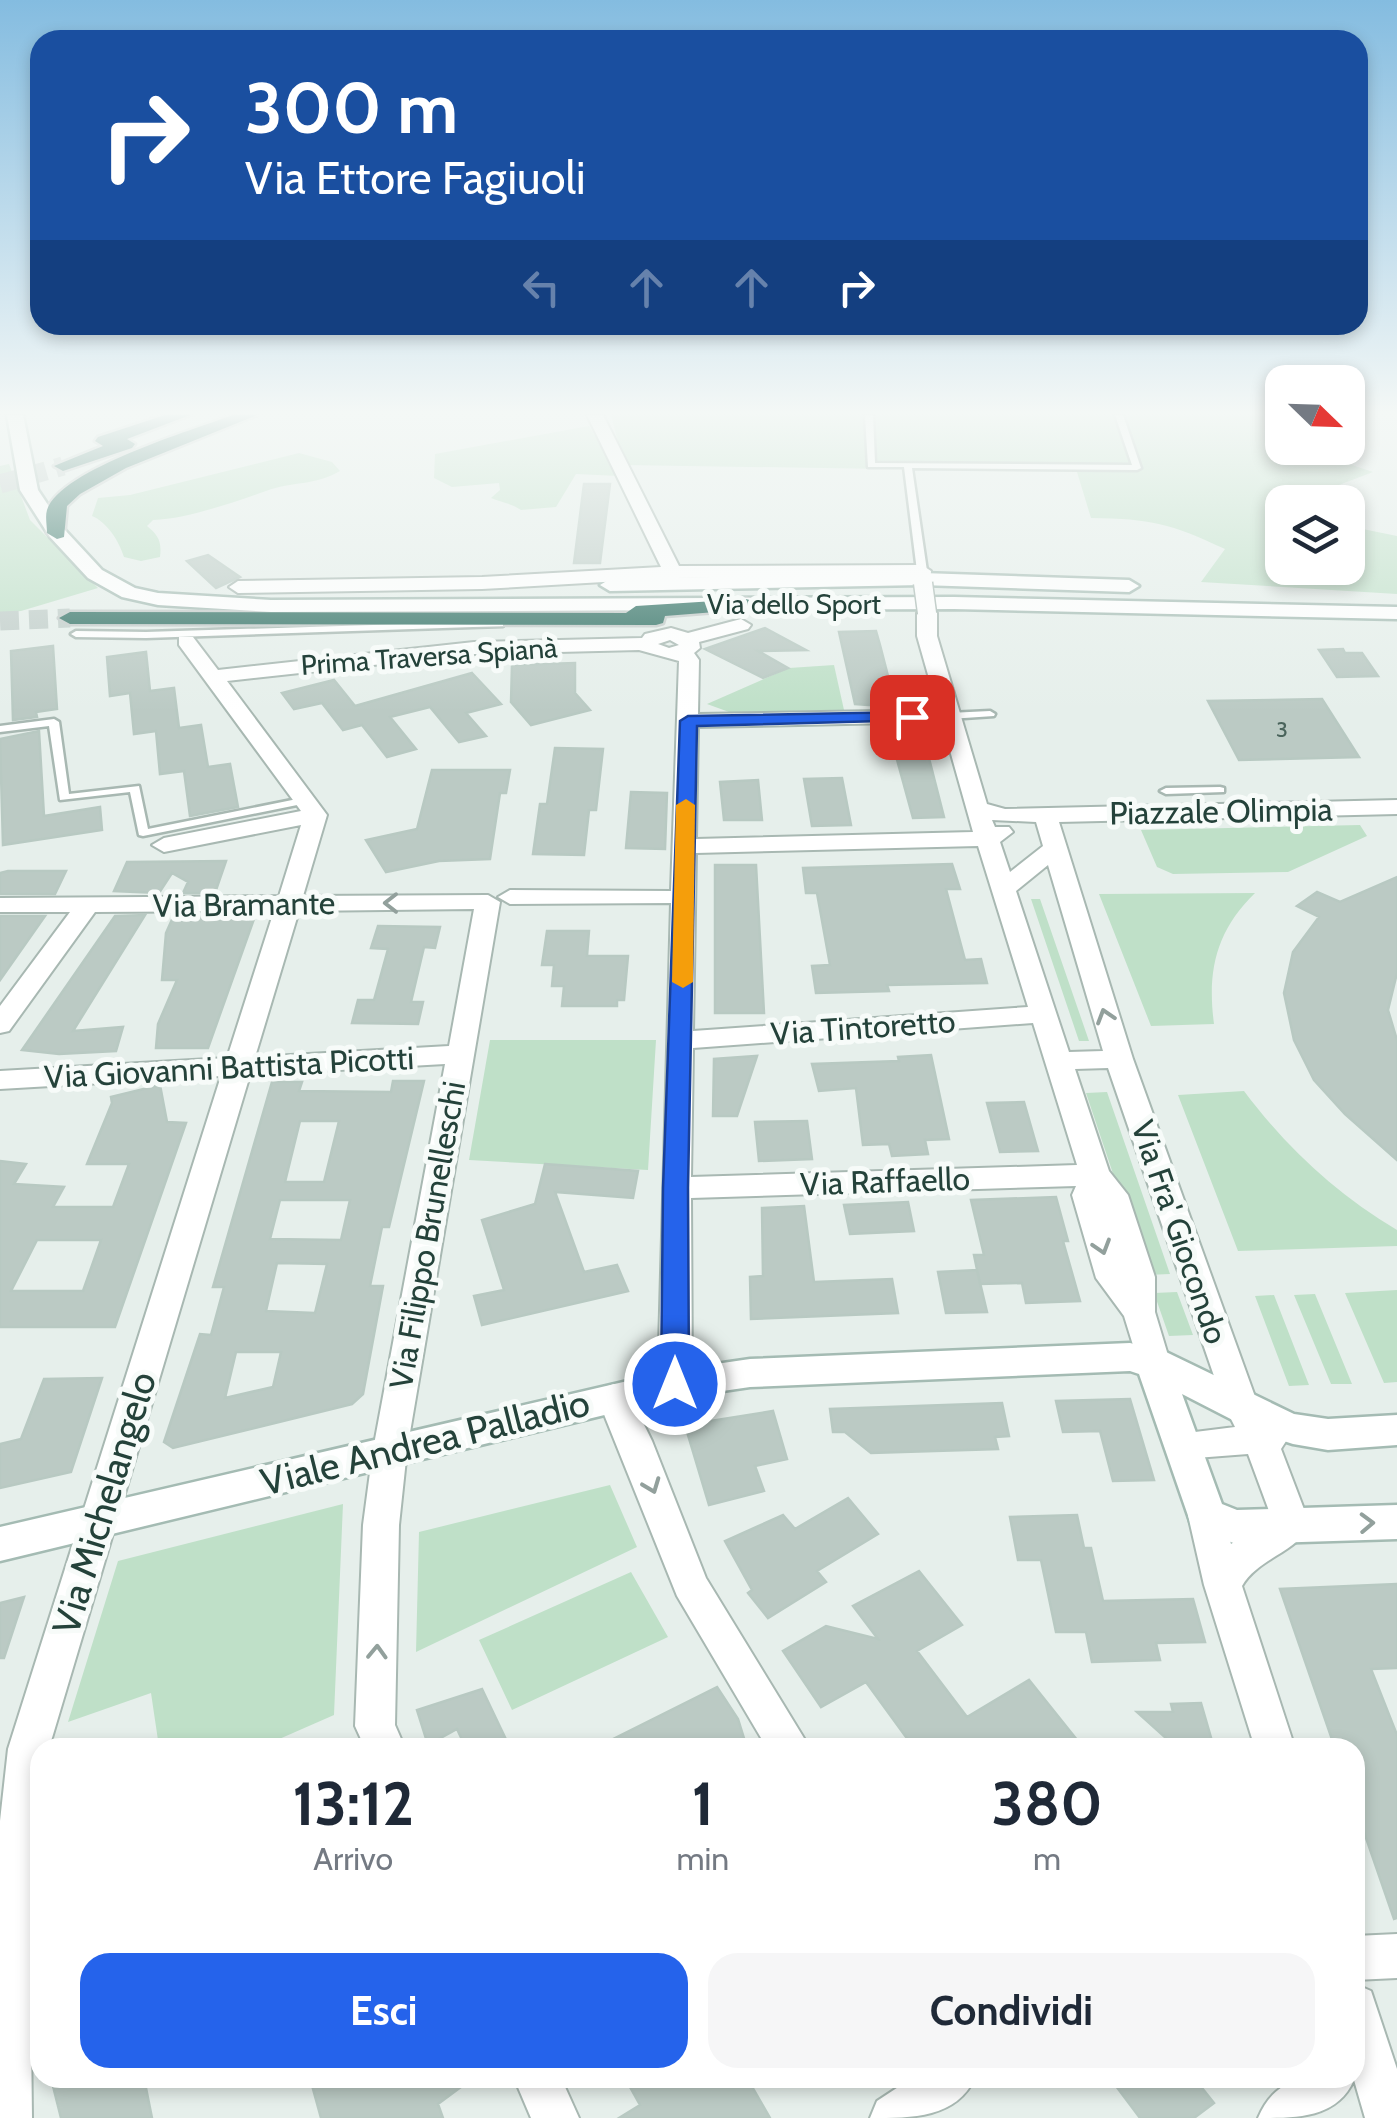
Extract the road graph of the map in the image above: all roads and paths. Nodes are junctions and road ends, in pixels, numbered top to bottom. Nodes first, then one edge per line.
1 (45, 514) edge
2 (55, 514) edge
3 (645, 514) edge
4 (914, 514) edge
5 (57, 533) junction
6 (674, 572) junction
7 (922, 578) junction
8 (238, 587) dead end
9 (392, 598) junction
10 (1397, 601) edge
11 (192, 602) junction
12 (926, 614) junction
13 (743, 615) junction
14 (1397, 615) edge
15 (403, 618) junction
16 (656, 619) junction
17 (73, 626) joint
18 (186, 641) dead end
19 (685, 646) junction
20 (212, 677) junction
21 (990, 714) dead end
22 (949, 716) junction
23 (688, 721) junction
24 (0, 729) edge
25 (1166, 791) dead end
26 (1222, 794) junction
27 (1397, 807) edge
28 (311, 808) junction
29 (977, 808) junction
30 (1050, 834) junction
31 (988, 839) junction
32 (164, 845) dead end
33 (684, 846) junction
34 (1005, 888) junction
35 (666, 898) dead end
36 (499, 900) junction
37 (290, 903) junction
38 (0, 905) edge
39 (86, 906) junction
40 (1045, 1014) junction
41 (0, 1026) edge
42 (682, 1040) junction
43 (459, 1054) junction
44 (1119, 1058) junction
45 (1060, 1061) junction
46 (241, 1065) junction
47 (0, 1080) edge
48 (1094, 1174) junction
49 (676, 1188) junction
50 (1153, 1362) junction
51 (675, 1384) junction
52 (614, 1397) junction
53 (1240, 1406) junction
54 (1397, 1430) edge
55 (1318, 1434) junction
56 (1258, 1440) junction
57 (1182, 1445) junction
58 (390, 1450) junction
59 (1206, 1515) junction
60 (98, 1521) junction
61 (1397, 1522) edge
62 (1292, 1526) junction
63 (0, 1544) edge
64 (1223, 1585) junction
65 (380, 1738) edge
66 (784, 1738) edge
67 (1273, 1738) edge
68 (14, 1754) edge
69 (4, 1950) edge
70 (1397, 1956) edge
71 (1365, 1958) edge
72 (1365, 2072) edge
73 (541, 2088) edge
74 (938, 2088) edge
75 (1312, 2088) edge
76 (8, 2118) edge
77 (555, 2118) edge
78 (894, 2118) edge
79 (1282, 2118) edge
80 (1390, 2118) edge

1 - 5 street, Via dello Sport
2 - 5 highway
3 - 6 street
4 - 7 lane, Via Fra' Giocondo
5 - 11 street, Via dello Sport
6 - 7 street
6 - 8 street
7 - 9 street
7 - 10 street
7 - 12 street, Via Fra' Giocondo, bridge
9 - 10 street, Via dello Sport
9 - 11 street, Via dello Sport
11 - 13 street, Via dello Sport
12 - 14 street
12 - 16 street
12 - 22 street, Via Fra' Giocondo
13 - 14 street, Via dello Sport
13 - 15 highway
13 - 19 street
15 - 16 highway
15 - 17 highway
16 - 17 lane
18 - 20 street
19 - 20 street, Prima Traversa Spianà
19 - 23 street
20 - 28 street
21 - 22 lane
22 - 23 street
22 - 29 street, Via Fra' Giocondo
23 - 33 street
24 - 28 lane
25 - 26 lane
26 - 27 street, Piazzale Olimpia
26 - 30 street, Piazzale Olimpia
28 - 32 street
28 - 37 street
29 - 30 street
29 - 31 street, Via Fra' Giocondo
30 - 31 street
30 - 34 street
44 -> 30 street, Via Fra' Giocondo
31 - 33 street
31 - 34 street, Via Fra' Giocondo
33 - 42 street
34 - 40 street, Via Fra' Giocondo
35 - 36 street
36 -> 37 street, Via Bramante
36 - 43 street, Via Filippo Brunelleschi
37 - 39 street, Via Bramante
37 - 46 street, Via Michelangelo
38 - 39 street, Via Bramante
39 - 41 street
40 - 42 street, Via Tintoretto
40 - 45 street, Via Fra' Giocondo
42 - 49 street
43 - 46 street, Via Giovanni Battista Picotti
43 - 58 street, Via Filippo Brunelleschi
44 - 45 street
44 - 53 street, Via Fra' Giocondo
45 - 48 street, Via Fra' Giocondo
46 - 47 street, Via Giovanni Battista Picotti
46 - 60 street, Via Michelangelo
48 - 49 street, Via Raffaello
48 - 50 street, Via Fra' Giocondo
49 - 51 street
50 - 51 street, Viale Andrea Palladio
50 - 53 street
50 - 57 street
51 - 52 street, Viale Andrea Palladio
52 - 58 street, Viale Andrea Palladio
52 -> 66 street
53 - 55 street
53 - 56 street
54 - 55 street
55 - 56 street
56 - 57 street
56 - 62 street
57 - 59 street
58 - 60 street, Viale Andrea Palladio
65 -> 58 street, Via Filippo Brunelleschi
59 - 62 street
59 - 64 street
60 - 63 street, Viale Andrea Palladio
60 - 68 street, Via Michelangelo
62 -> 61 street
62 - 64 street
64 - 67 street
68 - 69 street, Via Michelangelo
69 - 76 street, Via Michelangelo
70 - 71 street
72 - 80 street
73 - 77 street
74 - 78 street
75 - 79 street

